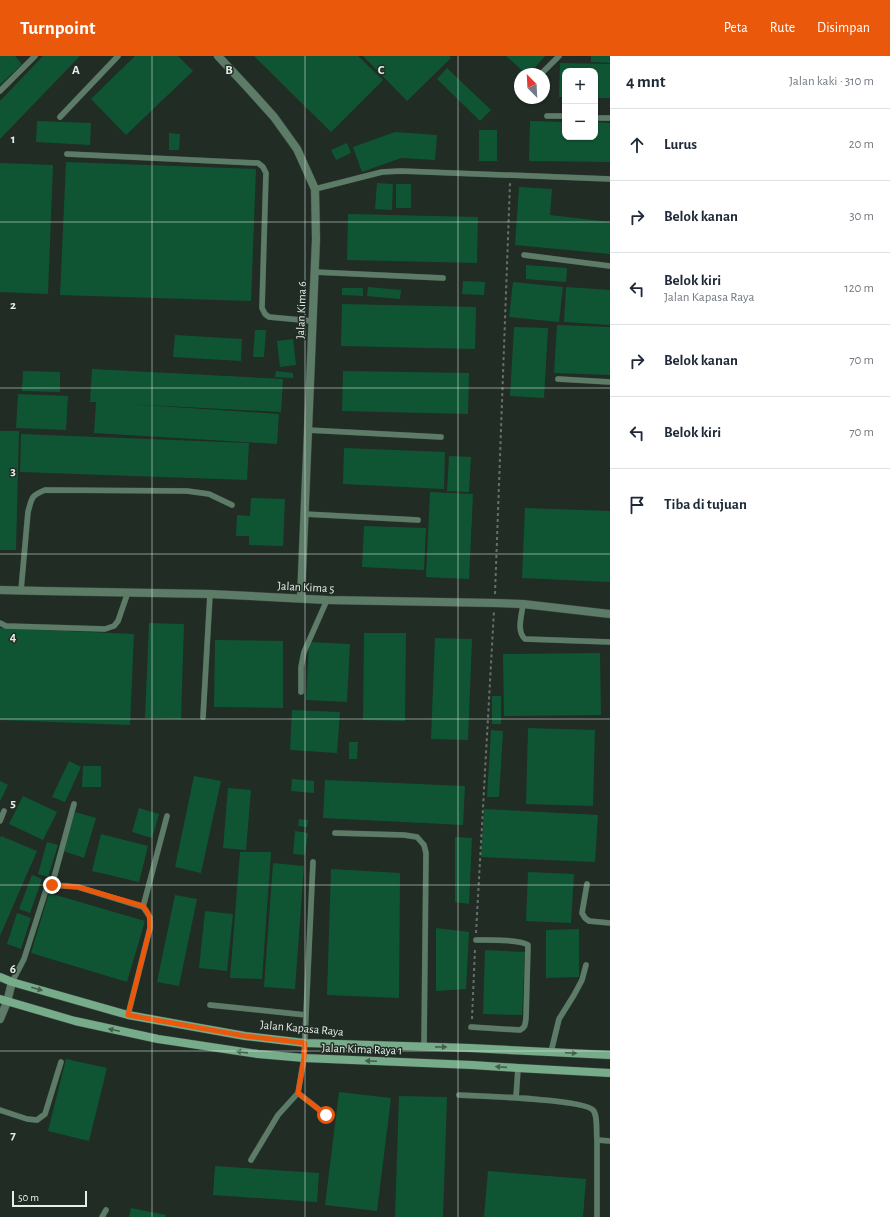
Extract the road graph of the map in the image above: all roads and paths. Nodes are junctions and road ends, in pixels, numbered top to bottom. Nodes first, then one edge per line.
1 (35, 56) edge
2 (118, 56) edge
3 (218, 56) edge
4 (559, 56) edge
5 (547, 68) edge
6 (0, 91) edge
7 (547, 116) dead end
8 (562, 116) edge
9 (60, 117) dead end
10 (598, 118) edge
11 (610, 118) edge
12 (67, 154) dead end
13 (610, 179) edge
14 (315, 189) junction
15 (524, 255) dead end
16 (610, 266) edge
17 (314, 272) junction
18 (443, 278) dead end
19 (312, 321) junction
20 (558, 379) dead end
21 (610, 382) edge
22 (307, 430) junction
23 (441, 437) dead end
24 (232, 505) dead end
25 (304, 514) junction
26 (418, 520) dead end
27 (0, 590) edge
28 (21, 590) junction
29 (128, 592) junction
30 (210, 594) junction
31 (301, 598) junction
32 (327, 600) junction
33 (523, 604) junction
34 (610, 614) edge
35 (0, 622) edge
36 (610, 642) edge
37 (301, 692) dead end
38 (203, 717) dead end
39 (74, 804) dead end
40 (4, 811) dead end
41 (166, 816) dead end
42 (0, 821) edge
43 (335, 833) dead end
44 (313, 862) dead end
45 (587, 884) dead end
46 (52, 885) junction
47 (143, 906) junction
48 (610, 923) edge
49 (476, 940) dead end
50 (586, 965) dead end
51 (0, 977) edge
52 (12, 982) junction
53 (4, 1000) edge
54 (210, 1005) dead end
55 (306, 1014) junction
56 (128, 1015) junction
57 (0, 1019) edge
58 (471, 1027) dead end
59 (305, 1043) junction
60 (424, 1047) junction
61 (551, 1052) junction
62 (610, 1055) edge
63 (304, 1058) junction
64 (61, 1062) dead end
65 (518, 1068) junction
66 (610, 1073) edge
67 (298, 1093) junction
68 (459, 1095) dead end
69 (516, 1098) junction
70 (0, 1110) edge
71 (326, 1115) dead end
72 (597, 1140) junction
73 (610, 1141) edge
74 (251, 1160) dead end
75 (106, 1210) dead end
76 (102, 1217) edge
77 (597, 1217) edge

1 - 6 lane
2 - 9 lane
3 - 14 street, Jalan Kima 6
4 - 5 lane
7 - 8 lane
10 - 11 lane
12 - 19 lane
13 - 14 lane
14 - 17 street, Jalan Kima 6
15 - 16 lane
17 - 18 lane
17 - 19 street, Jalan Kima 6
19 - 22 street, Jalan Kima 6
20 - 21 lane
22 - 23 lane
22 - 25 street, Jalan Kima 6
24 - 28 lane
25 - 26 lane
25 - 31 street, Jalan Kima 6
27 - 28 street, Jalan Kima 5
28 - 29 street, Jalan Kima 5
29 - 30 street, Jalan Kima 5
29 - 35 lane
30 - 31 street, Jalan Kima 5
30 - 38 lane
31 - 32 street, Jalan Kima 5
32 - 33 street, Jalan Kima 5
32 - 37 lane
33 - 34 street, Jalan Kima 5
33 - 36 lane
39 - 46 lane
40 - 42 lane
41 - 47 lane
43 - 60 lane
44 - 55 lane
45 - 48 lane
46 - 47 lane
46 - 52 lane
47 - 56 lane
49 - 58 lane
50 - 61 lane
51 - 52 main road, Jalan Kapasa Raya
52 - 53 street
52 -> 56 main road, Jalan Kapasa Raya
53 - 57 street
63 -> 53 main road, Jalan Kima Raya 1
54 - 55 lane
55 - 59 lane
56 - 59 main road, Jalan Kapasa Raya
59 - 60 main road, Jalan Kapasa Raya
59 - 63 lane
60 -> 61 main road, Jalan Kapasa Raya
61 -> 62 main road, Jalan Kapasa Raya
65 -> 63 main road, Jalan Kima Raya 1
63 - 67 lane
64 - 70 lane
65 - 66 main road, Jalan Kima Raya 1
65 - 69 lane
67 - 71 lane
67 - 74 lane
68 - 69 lane
69 - 72 lane
72 - 73 lane
72 - 77 lane
75 - 76 lane

